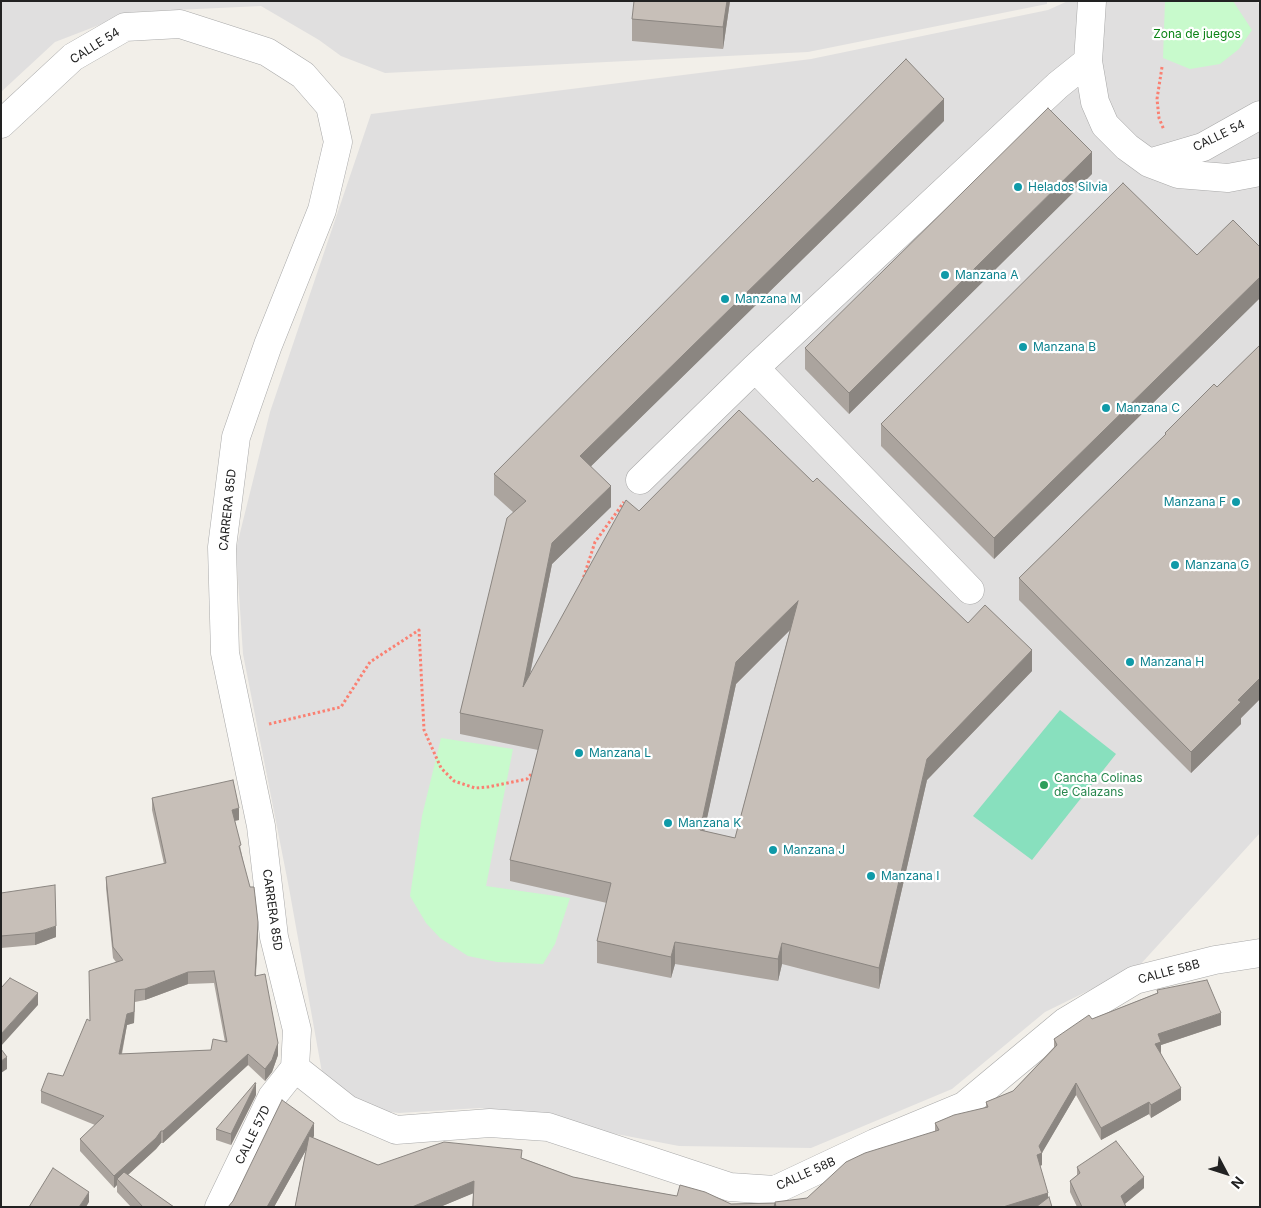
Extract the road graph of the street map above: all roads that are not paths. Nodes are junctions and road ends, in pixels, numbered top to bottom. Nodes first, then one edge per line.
1 (1092, 1) edge
2 (267, 52) joint
3 (1088, 61) junction
4 (1260, 115) edge
5 (1, 124) edge
6 (1149, 163) junction
7 (1260, 172) edge
8 (755, 368) junction
9 (640, 480) road end
10 (970, 590) dead end
11 (1260, 953) edge
12 (295, 1068) junction
13 (219, 1207) edge

1 - 3 street
2 - 5 street, CALLE 54
2 - 12 street, CARRERA 85D
3 - 6 street
3 - 8 street
4 - 6 street, CALLE 54
6 - 7 street
8 - 9 street
8 - 10 street
11 - 12 street, CALLE 58B
12 - 13 street, CALLE 57D

